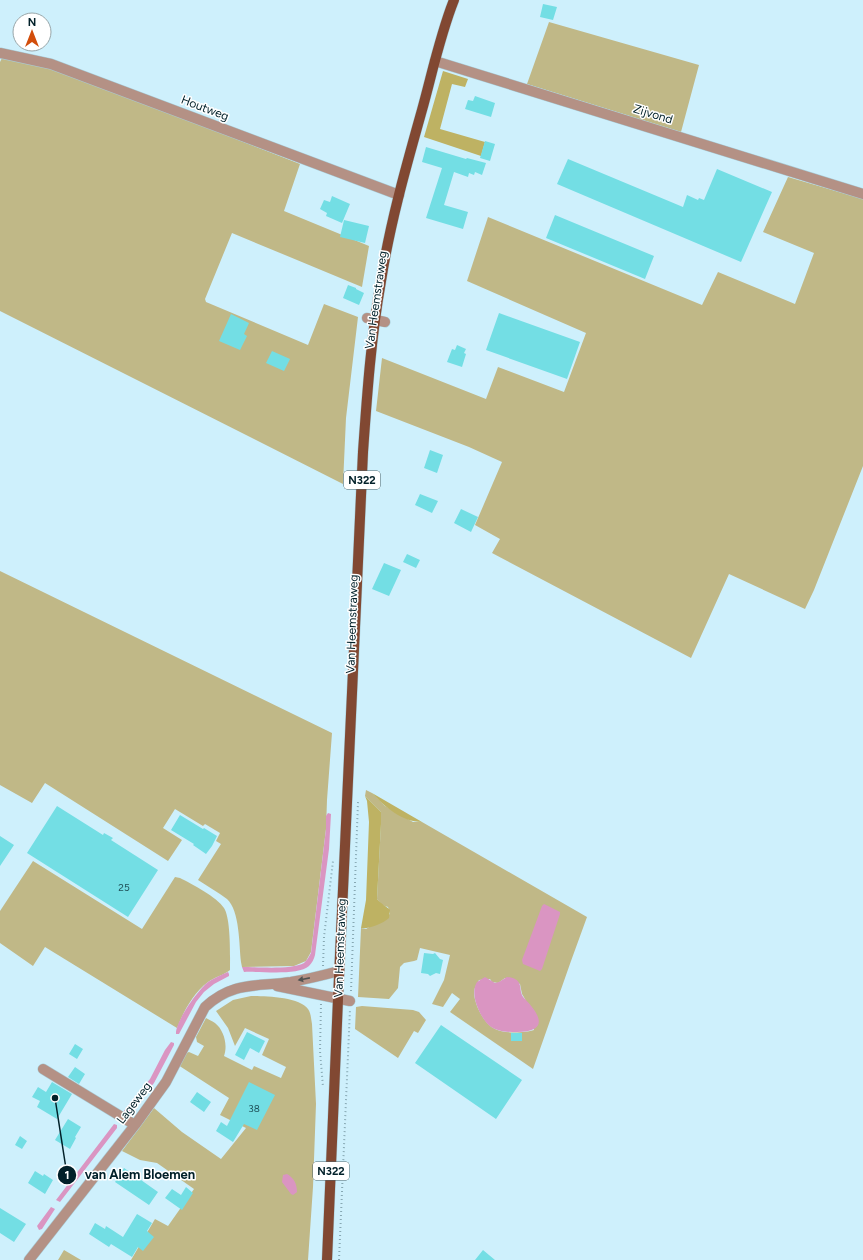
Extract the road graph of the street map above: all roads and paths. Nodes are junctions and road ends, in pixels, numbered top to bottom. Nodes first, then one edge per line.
1 (454, 0) edge
2 (0, 53) edge
3 (435, 61) junction
4 (863, 194) edge
5 (399, 195) junction
6 (358, 797) dead end
7 (339, 971) junction
8 (267, 984) junction
9 (338, 999) junction
10 (350, 1001) junction
11 (43, 1069) dead end
12 (135, 1125) junction
13 (29, 1260) edge
14 (327, 1260) edge
15 (339, 1260) edge

1 - 3 main road, Van Heemstraweg / N322
2 - 5 street, Houtweg
3 - 4 street, Zijvond
3 - 5 main road, Van Heemstraweg / N322
5 - 7 main road, Van Heemstraweg / N322
6 - 10 path, Van Heemstraweg
7 -> 8 street, Lageweg
7 - 9 main road, Van Heemstraweg / N322
8 - 9 street, Lageweg
8 - 12 street, Lageweg
9 - 10 street, Lageweg
9 - 14 main road, Van Heemstraweg / N322
10 - 15 path, Van Heemstraweg
11 - 12 street
12 - 13 street, Lageweg

